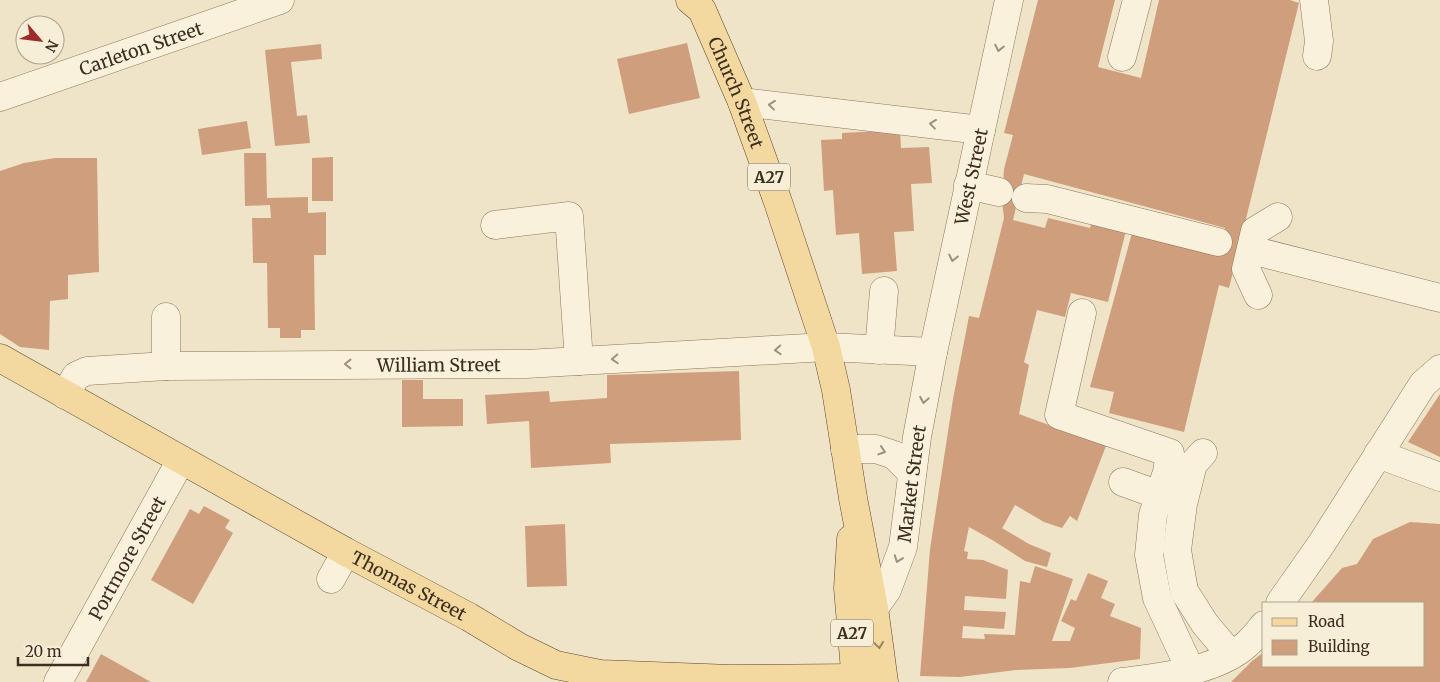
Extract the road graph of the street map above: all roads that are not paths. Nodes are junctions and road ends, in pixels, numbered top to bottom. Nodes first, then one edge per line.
1 (280, 0) edge
2 (1009, 0) edge
3 (1137, 0) edge
4 (1314, 0) edge
5 (701, 3) edge
6 (1317, 56) dead end
7 (1122, 57) dead end
8 (0, 98) edge
9 (742, 102) junction
10 (981, 130) junction
11 (968, 185) junction
12 (999, 192) dead end
13 (1026, 198) dead end
14 (1278, 217) dead end
15 (494, 225) dead end
16 (1218, 242) dead end
17 (1251, 250) junction
18 (884, 292) dead end
19 (1258, 295) dead end
20 (1440, 298) edge
21 (1082, 313) dead end
22 (166, 318) dead end
23 (826, 348) junction
24 (879, 350) junction
25 (933, 352) junction
26 (0, 358) edge
27 (579, 361) junction
28 (166, 366) junction
29 (1440, 369) edge
30 (65, 395) junction
31 (845, 449) junction
32 (1203, 453) dead end
33 (1378, 454) junction
34 (180, 460) junction
35 (912, 473) junction
36 (1440, 477) edge
37 (1123, 482) dead end
38 (1159, 496) junction
39 (853, 498) junction
40 (346, 552) junction
41 (330, 579) dead end
42 (1281, 602) edge
43 (874, 608) junction
44 (1262, 627) edge
45 (1231, 655) junction
46 (1191, 671) junction
47 (856, 680) edge
48 (58, 682) edge
49 (884, 682) edge
50 (1122, 682) edge

1 - 8 street, Carleton Street
2 -> 10 street, West Street
3 - 7 street
4 - 6 street
5 - 9 main road, Church Street / A27
10 -> 9 street
9 - 23 main road, Church Street / A27
10 - 11 street, West Street
11 - 12 street
11 -> 25 street, West Street
13 - 16 street
14 - 17 street
15 - 27 street
17 - 19 street
17 - 20 street
18 - 24 street
21 - 38 street
22 - 28 street
23 - 24 street, William Street
23 -> 27 street, William Street
23 - 31 main road, A27
24 - 25 street, William Street
25 -> 35 street, Market Street
26 - 30 main road, Thomas Street
27 -> 28 street, William Street
28 - 30 street, William Street
29 - 33 street
30 - 34 main road, Thomas Street
31 -> 35 street
31 - 39 main road, A27
32 - 45 street
33 - 36 street
33 - 42 street
34 - 40 main road, Thomas Street
34 - 48 street, Portmore Street
35 -> 43 street, Market Street
37 - 38 street
38 - 46 street
39 - 43 main road, A27
39 - 47 main road, A27
40 - 41 street
40 - 47 main road, Thomas Street
43 -> 49 main road, A27
44 - 45 street
45 - 46 street
46 - 50 street

